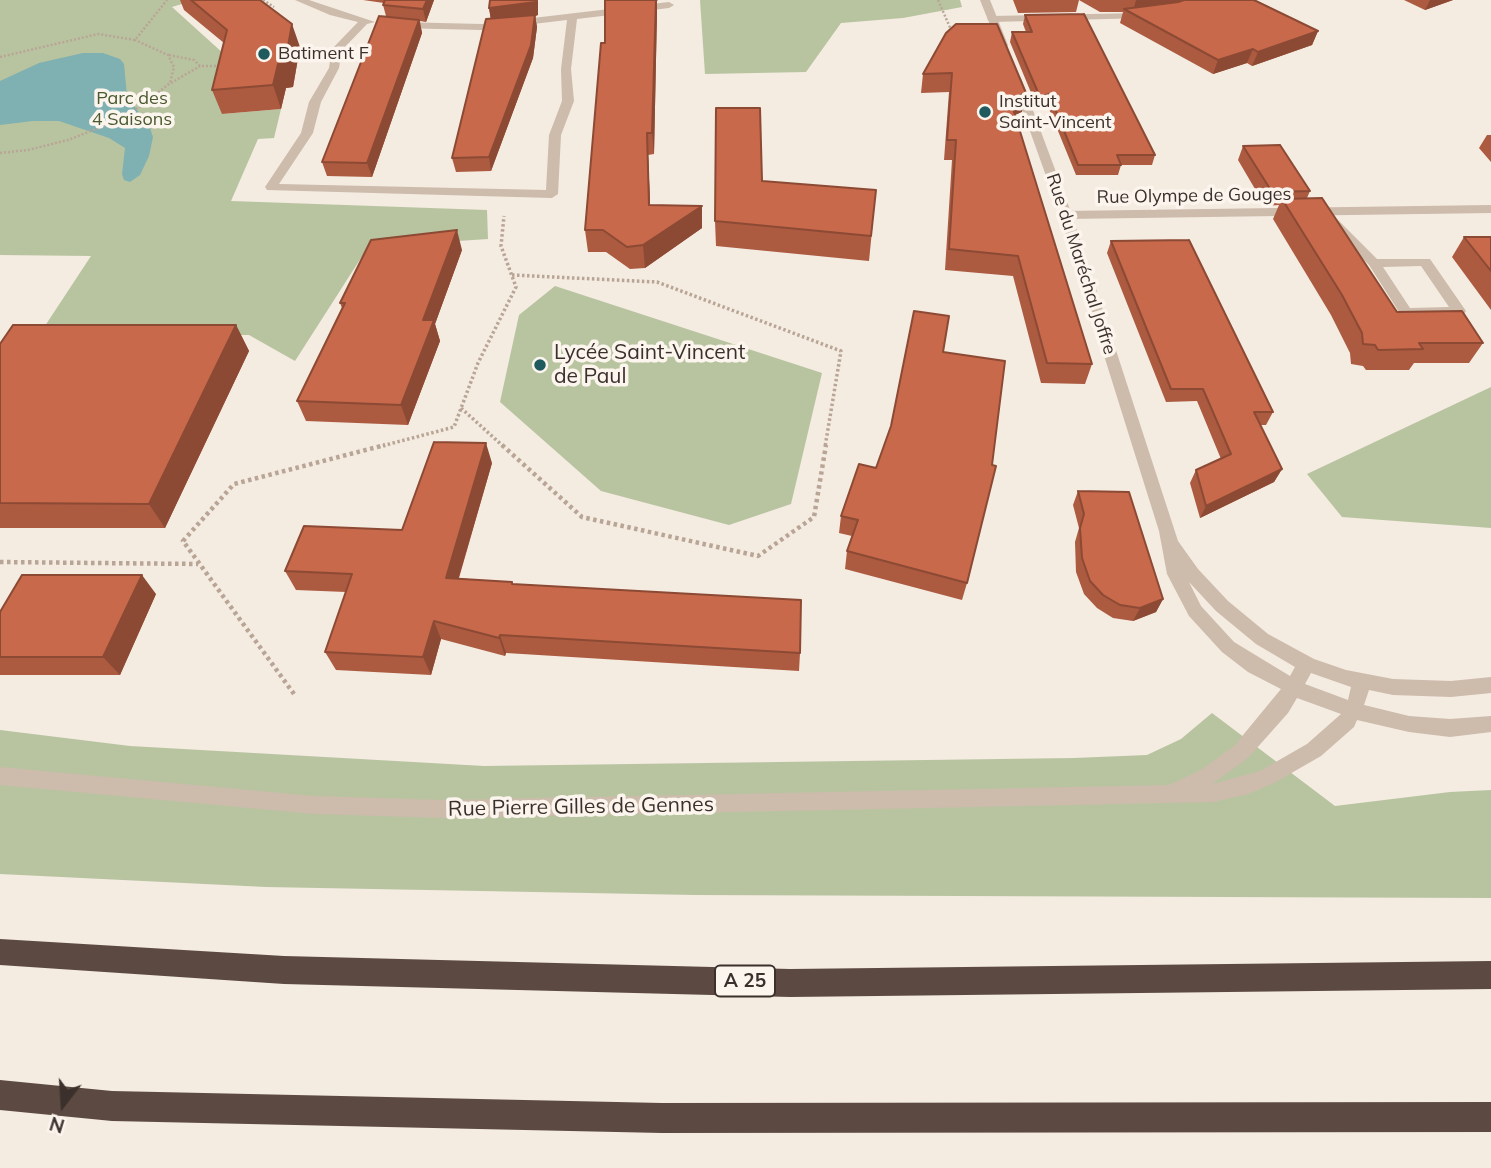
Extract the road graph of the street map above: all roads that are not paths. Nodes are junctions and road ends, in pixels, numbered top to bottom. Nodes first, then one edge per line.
1 (300, 0) edge
2 (985, 0) edge
3 (669, 5) dead end
4 (1152, 15) edge
5 (572, 16) junction
6 (992, 19) junction
7 (364, 21) junction
8 (1491, 209) edge
9 (1325, 211) junction
10 (1066, 215) junction
11 (1374, 263) junction
12 (1167, 531) junction
13 (1307, 664) junction
14 (1362, 681) junction
15 (1491, 685) edge
16 (1293, 689) junction
17 (1352, 710) junction
18 (1491, 724) edge
19 (0, 776) edge
20 (1163, 793) junction
21 (0, 952) edge
22 (1491, 975) edge
23 (0, 1095) edge
24 (1491, 1117) edge

1 - 7 street
2 - 6 street, Rue du Maréchal Joffre
3 - 5 street
4 - 6 street
5 - 7 street
5 - 7 street
6 - 10 street, Rue du Maréchal Joffre
8 - 9 street, Rue Olympe de Gouges
9 - 10 street, Rue Olympe de Gouges
9 - 11 street
10 - 12 street, Rue du Maréchal Joffre
11 - 11 street
12 - 13 street, Rue du Maréchal Joffre
12 - 16 street, Rue du Maréchal Joffre
13 - 14 street
13 - 16 street, Rue Pierre Gilles de Gennes
14 - 15 street
14 - 17 street, Rue Pierre Gilles de Gennes
16 - 17 street
16 - 20 street, Rue Pierre Gilles de Gennes
17 - 18 street
17 - 20 street, Rue Pierre Gilles de Gennes
19 - 20 street, Rue Pierre Gilles de Gennes
21 - 22 highway, A 25
23 - 24 highway

